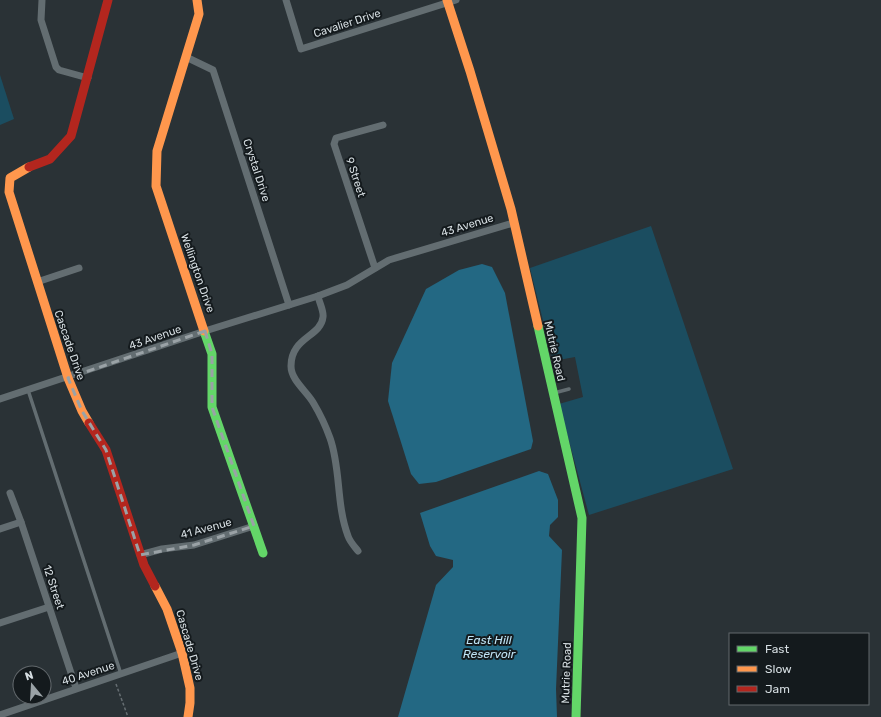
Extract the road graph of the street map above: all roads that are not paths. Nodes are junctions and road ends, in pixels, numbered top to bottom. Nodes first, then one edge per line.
1 (42, 0) edge
2 (108, 0) edge
3 (196, 0) edge
4 (286, 0) edge
5 (451, 1) edge
6 (186, 57) junction
7 (88, 78) junction
8 (383, 124) dead end
9 (513, 223) junction
10 (79, 268) dead end
11 (375, 268) junction
12 (37, 282) junction
13 (318, 296) junction
14 (288, 305) junction
15 (205, 331) junction
16 (68, 378) junction
17 (569, 388) dead end
18 (28, 390) junction
19 (553, 393) junction
20 (0, 399) edge
21 (10, 493) dead end
22 (21, 522) junction
23 (254, 526) junction
24 (0, 528) edge
25 (358, 551) dead end
26 (263, 553) dead end
27 (140, 555) junction
28 (49, 607) junction
29 (0, 622) edge
30 (182, 653) junction
31 (121, 674) junction
32 (76, 688) junction
33 (5, 715) edge
34 (188, 717) edge
35 (576, 717) edge

1 - 7 street
2 - 7 street, Cascade Drive
3 - 6 street, Wellington Drive
4 - 5 street, Cavalier Drive
5 - 9 street, Mutrie Road
6 - 14 street, Crystal Drive
6 - 15 street, Wellington Drive
7 - 12 street, Cascade Drive
8 - 11 street, 9 Street
9 - 11 street, 43 Avenue
9 - 19 street, Mutrie Road
10 - 12 street
11 - 13 street, 43 Avenue
12 - 16 street, Cascade Drive
13 - 14 street, 43 Avenue
13 - 25 street
14 - 15 street, 43 Avenue
15 - 16 street, 43 Avenue
15 - 23 street, Wellington Drive
16 - 18 street, 43 Avenue
16 - 27 street, Cascade Drive
17 - 19 lane
18 - 20 street, 43 Avenue
18 - 31 lane
19 - 35 street, Mutrie Road
21 - 22 street, 12 Street
22 - 24 street
22 - 28 street, 12 Street
23 - 26 street, Wellington Drive
23 - 27 street, 41 Avenue
27 - 30 street, Cascade Drive
28 - 29 street
28 - 32 street, 12 Street
30 - 31 street, 40 Avenue
30 - 34 street, Cascade Drive
31 - 32 street, 40 Avenue
32 - 33 street, 40 Avenue

